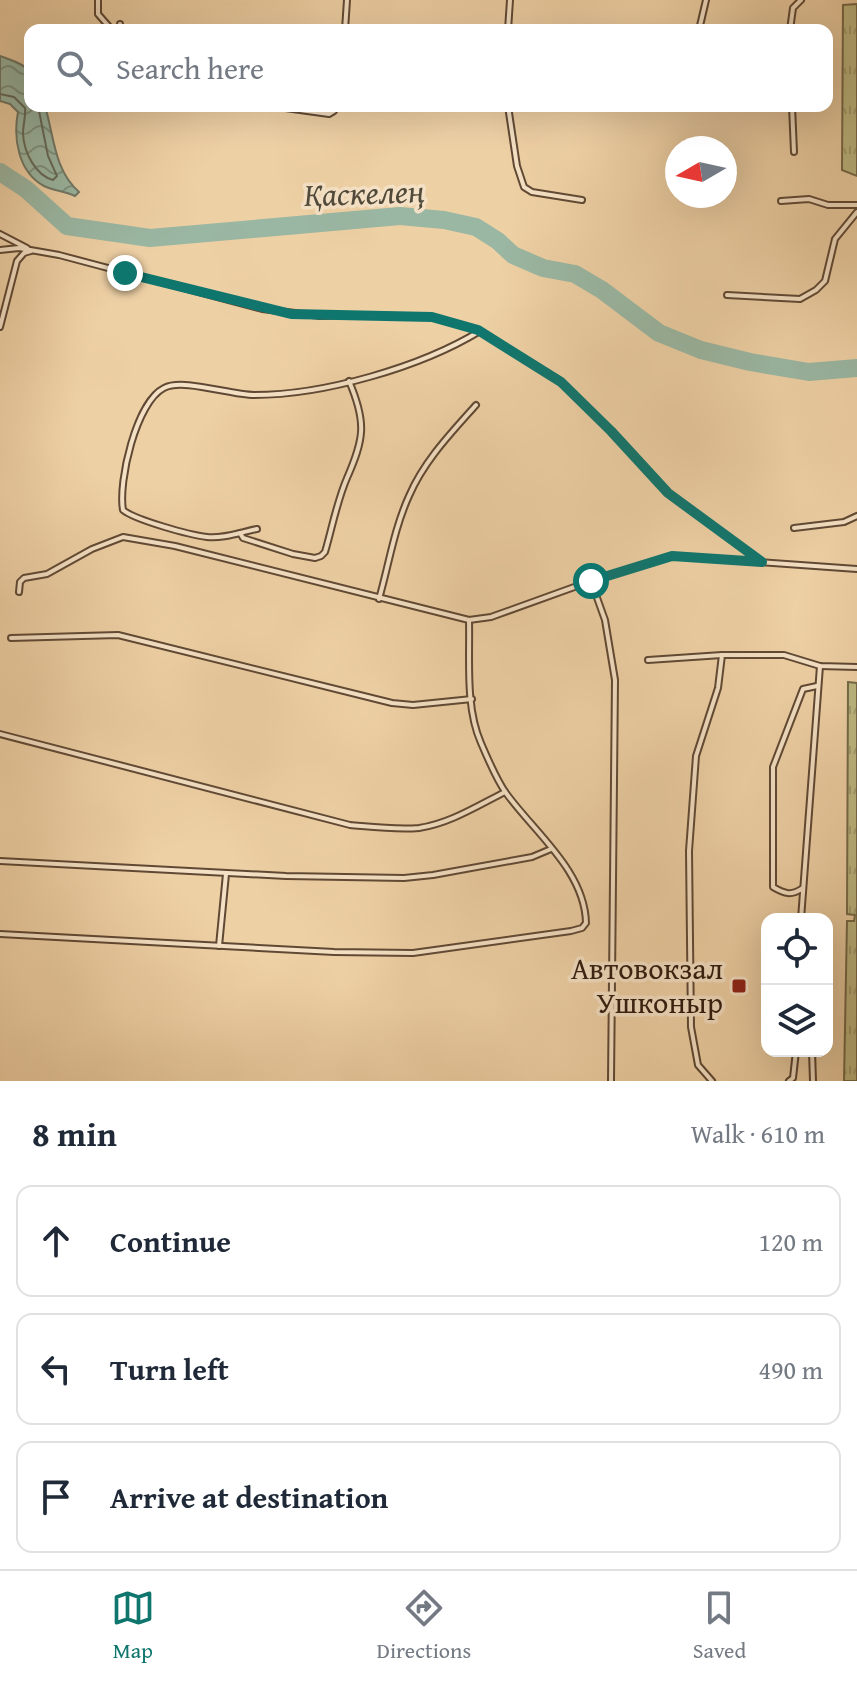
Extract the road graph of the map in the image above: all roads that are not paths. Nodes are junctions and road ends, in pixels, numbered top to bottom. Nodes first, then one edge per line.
1 (98, 0) edge
2 (347, 0) edge
3 (510, 0) edge
4 (706, 0) edge
5 (801, 0) edge
6 (107, 24) edge
7 (345, 24) edge
8 (508, 24) edge
9 (700, 24) edge
10 (791, 24) edge
11 (509, 112) edge
12 (792, 112) edge
13 (794, 152) dead end
14 (582, 200) dead end
15 (781, 201) dead end
16 (857, 205) edge
17 (857, 212) edge
18 (0, 234) edge
19 (0, 250) edge
20 (31, 250) junction
21 (727, 295) dead end
22 (0, 327) edge
23 (480, 331) junction
24 (349, 381) junction
25 (476, 405) dead end
26 (857, 516) edge
27 (794, 528) dead end
28 (257, 529) dead end
29 (240, 533) junction
30 (762, 562) junction
31 (857, 569) edge
32 (591, 581) junction
33 (19, 592) dead end
34 (379, 599) junction
35 (469, 620) junction
36 (11, 638) dead end
37 (722, 655) junction
38 (648, 660) dead end
39 (820, 666) junction
40 (857, 667) edge
41 (817, 686) junction
42 (472, 699) junction
43 (0, 734) edge
44 (505, 792) junction
45 (551, 849) junction
46 (0, 861) edge
47 (226, 874) junction
48 (803, 888) junction
49 (801, 913) edge
50 (0, 934) edge
51 (219, 946) junction
52 (795, 1057) edge
53 (812, 1057) edge
54 (611, 1081) edge
55 (712, 1081) edge
56 (789, 1081) edge
57 (813, 1081) edge

1 - 6 lane
2 - 7 lane
3 - 8 lane
4 - 9 lane
5 - 10 lane
11 - 14 lane
12 - 13 lane
15 - 16 lane
17 - 21 lane
18 - 20 lane
19 - 20 lane
20 - 22 lane
20 - 23 lane
23 - 24 lane
23 - 30 lane
24 - 29 lane
24 - 29 lane
25 - 34 lane
26 - 27 lane
28 - 29 lane
30 - 31 lane
30 - 32 lane
32 - 35 lane
32 - 54 lane
33 - 34 lane
34 - 35 lane
35 - 42 lane
36 - 42 lane
37 - 38 lane
37 - 39 lane
37 - 55 lane
39 - 40 lane
39 - 41 lane
41 - 48 lane
41 - 48 lane
42 - 44 lane
43 - 44 lane
44 - 45 lane
45 - 47 lane
45 - 51 lane
46 - 47 lane
47 - 51 lane
48 - 49 lane
50 - 51 lane
52 - 56 lane
53 - 57 lane

